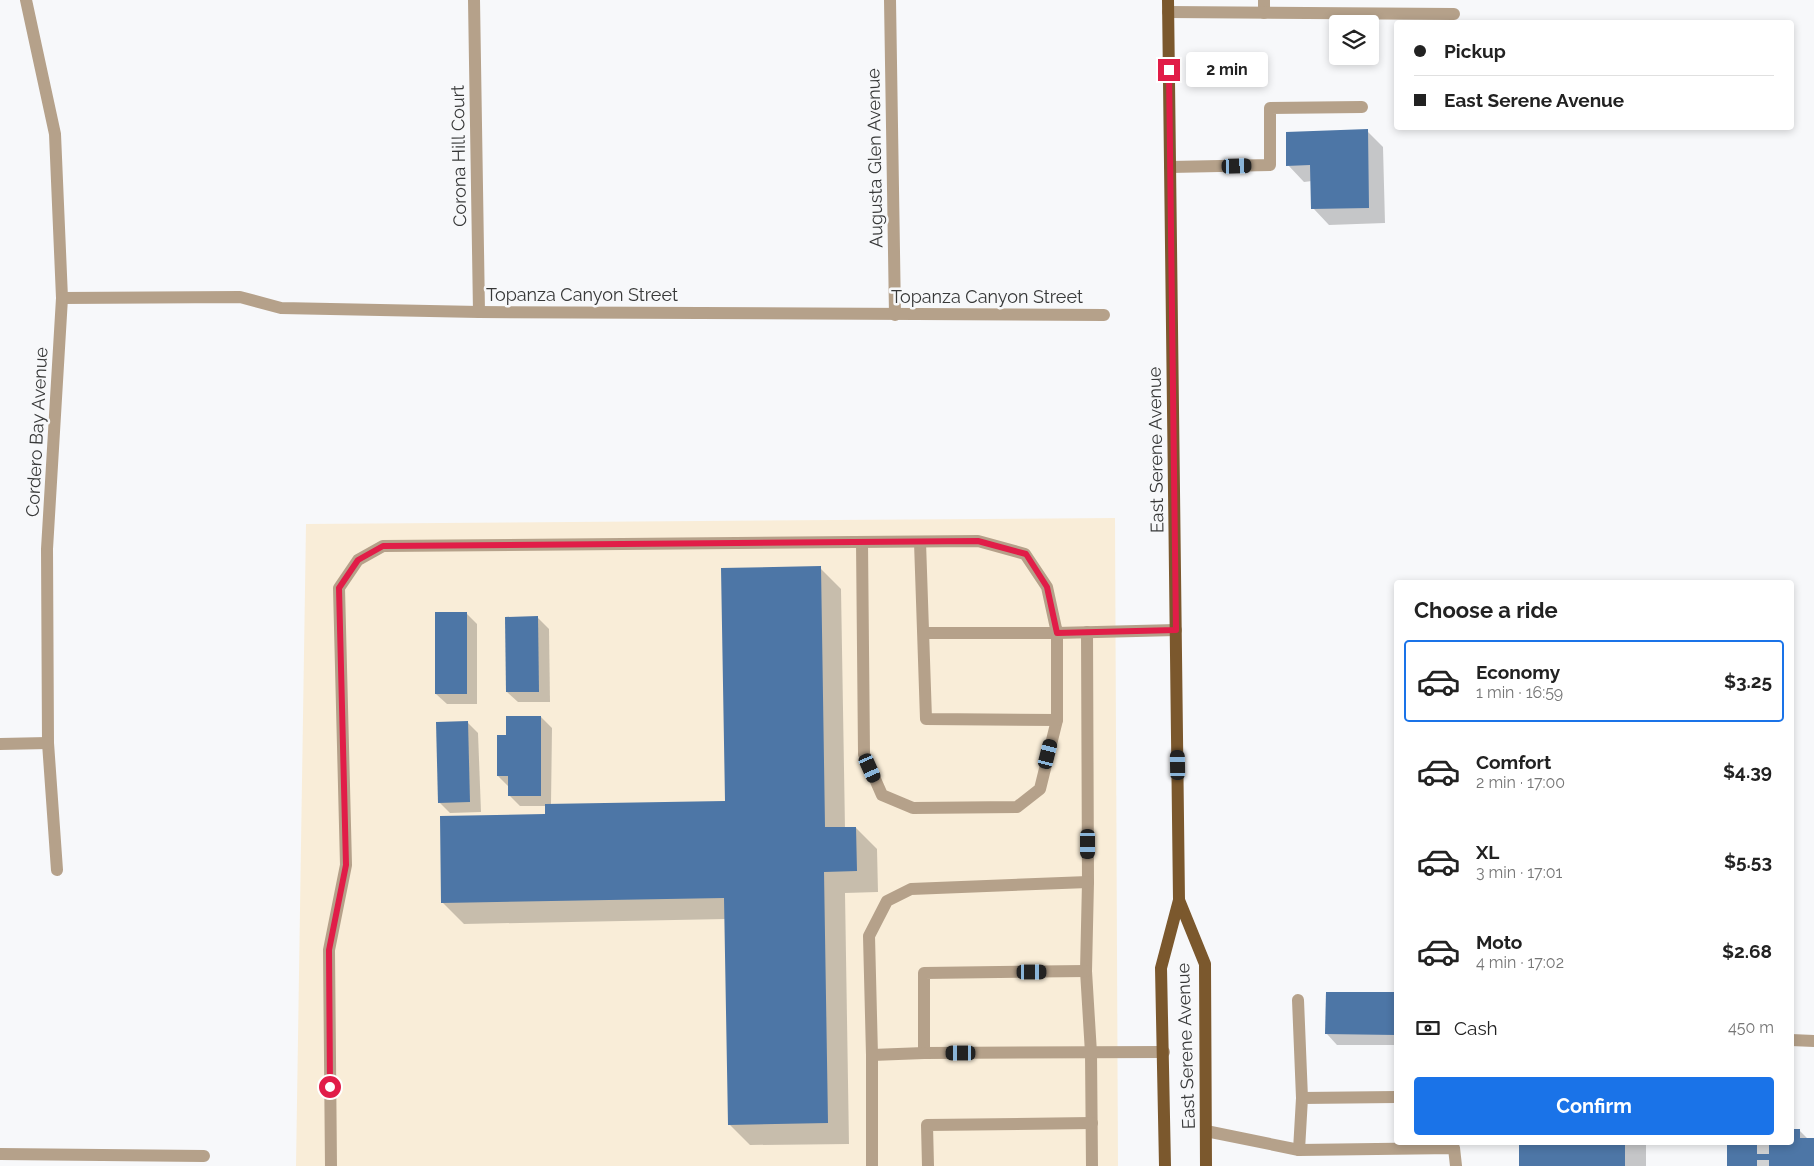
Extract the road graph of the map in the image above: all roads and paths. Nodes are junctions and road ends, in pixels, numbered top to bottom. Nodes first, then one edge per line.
1 (26, 0) edge
2 (474, 0) edge
3 (890, 0) edge
4 (1168, 6) edge
5 (1264, 6) edge
6 (1454, 14) dead end
7 (1362, 107) dead end
8 (1170, 167) junction
9 (62, 298) junction
10 (479, 312) junction
11 (895, 315) junction
12 (1104, 315) dead end
13 (862, 542) junction
14 (920, 542) junction
15 (1176, 630) junction
16 (1087, 632) junction
17 (924, 633) junction
18 (1057, 633) junction
19 (1057, 720) junction
20 (48, 743) junction
21 (0, 744) edge
22 (57, 870) dead end
23 (1088, 882) junction
24 (1179, 900) junction
25 (1086, 971) junction
26 (1298, 1000) dead end
27 (1794, 1040) edge
28 (1814, 1041) edge
29 (1164, 1052) junction
30 (924, 1053) junction
31 (1091, 1053) junction
32 (872, 1055) junction
33 (1394, 1097) edge
34 (1302, 1098) junction
35 (1092, 1124) junction
36 (1206, 1131) junction
37 (1454, 1145) edge
38 (1300, 1150) junction
39 (0, 1154) edge
40 (204, 1156) dead end
41 (95, 1161) edge
42 (332, 1166) edge
43 (872, 1166) edge
44 (928, 1166) edge
45 (1092, 1166) edge
46 (1165, 1166) edge
47 (1206, 1166) edge
48 (1456, 1166) edge

1 - 9 street, Cordero Bay Avenue
2 - 10 street, Corona Hill Court
3 - 11 street, Augusta Glen Avenue
4 - 5 street
4 - 8 main road, East Serene Avenue
5 - 6 street
7 - 8 street
8 - 15 main road, East Serene Avenue
9 - 10 street, Topanza Canyon Street
9 - 20 street, Cordero Bay Avenue
10 - 11 street, Topanza Canyon Street
11 - 12 street, Topanza Canyon Street
13 - 14 street
13 - 19 street
13 - 42 street
14 - 17 street
14 - 18 street
15 - 16 street
15 - 24 main road, East Serene Avenue
16 - 18 street
16 - 23 street
17 - 18 street
17 - 19 street
18 - 19 street
20 - 21 street
20 - 22 street, Cordero Bay Avenue
23 - 25 street
23 - 32 street
24 - 29 main road, East Serene Avenue
24 - 36 main road, East Serene Avenue
25 - 30 street
25 - 31 street
26 - 34 street
27 - 28 street
29 - 31 street
29 - 46 main road, East Serene Avenue
30 - 31 street
30 - 32 street
31 - 35 street
32 - 43 street
33 - 34 street
34 - 38 street
35 - 44 street
35 - 45 street
36 - 38 street
36 - 47 main road, East Serene Avenue
37 - 38 street
37 - 48 street
39 - 41 street
40 - 41 street

